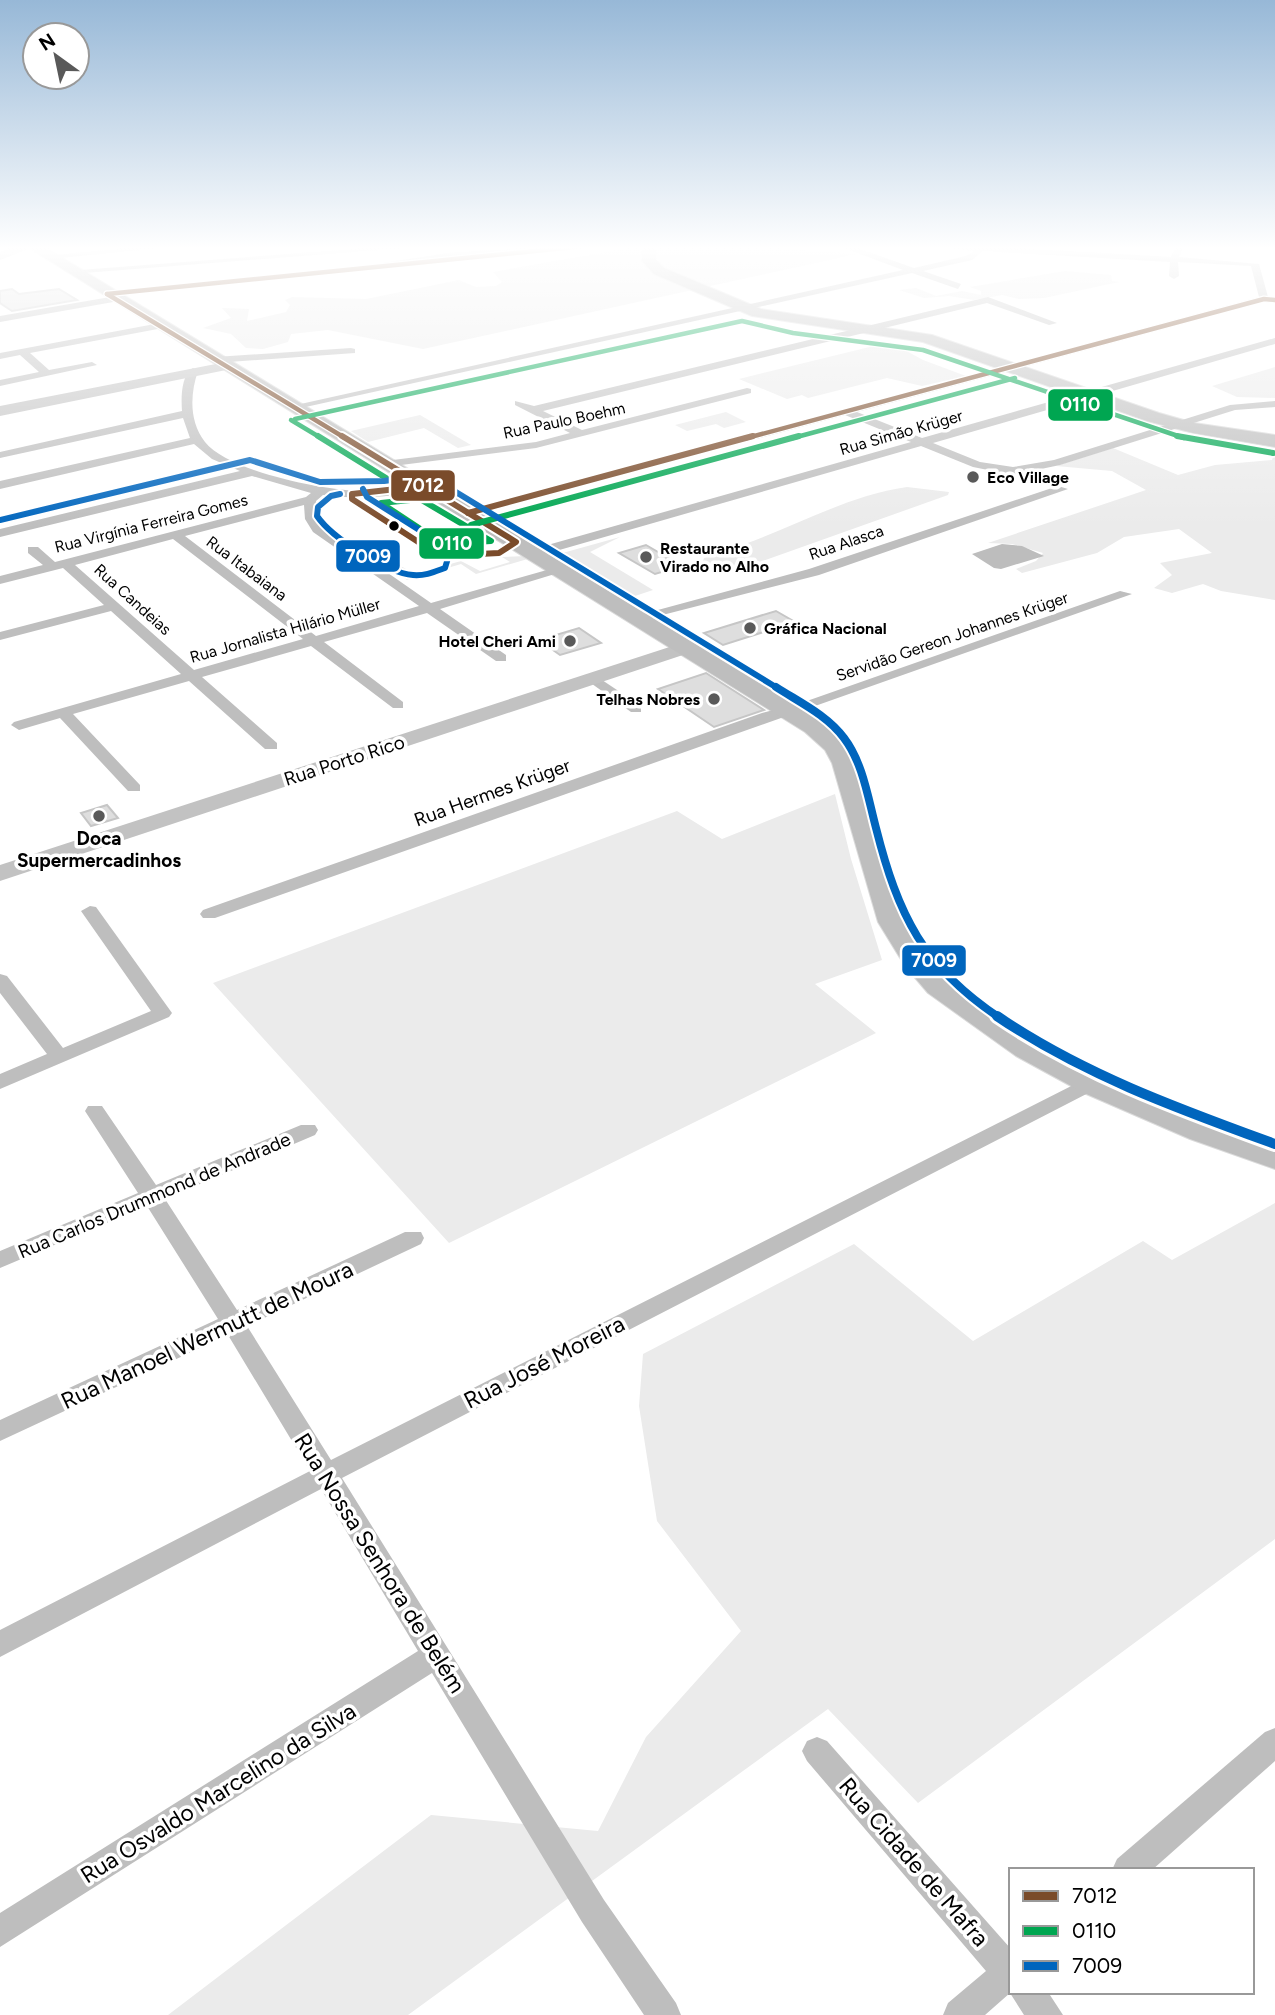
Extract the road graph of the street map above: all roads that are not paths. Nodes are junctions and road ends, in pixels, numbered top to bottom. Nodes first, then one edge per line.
1 (86, 340) edge
2 (183, 340) edge
3 (595, 340) edge
4 (822, 340) edge
5 (935, 340) edge
6 (1112, 340) edge
7 (1275, 341) edge
8 (197, 349) junction
9 (351, 351) dead end
10 (22, 352) junction
11 (0, 356) edge
12 (220, 363) junction
13 (92, 365) dead end
14 (1012, 366) junction
15 (193, 371) junction
16 (47, 374) junction
17 (0, 383) edge
18 (747, 391) dead end
19 (1088, 395) junction
20 (519, 403) dead end
21 (1275, 404) edge
22 (292, 407) junction
23 (532, 410) junction
24 (0, 411) edge
25 (848, 412) junction
26 (189, 413) junction
27 (1177, 424) junction
28 (581, 434) junction
29 (195, 440) junction
30 (1275, 441) edge
31 (923, 442) junction
32 (0, 455) edge
33 (385, 464) junction
34 (252, 472) junction
35 (0, 485) edge
36 (424, 486) junction
37 (1062, 489) dead end
38 (314, 497) junction
39 (468, 513) junction
40 (0, 533) edge
41 (175, 535) junction
42 (33, 550) dead end
43 (535, 553) junction
44 (59, 565) junction
45 (561, 570) junction
46 (0, 580) edge
47 (1125, 594) dead end
48 (114, 606) junction
49 (429, 607) junction
50 (639, 617) junction
51 (0, 636) edge
52 (313, 640) junction
53 (688, 647) junction
54 (501, 659) dead end
55 (192, 675) junction
56 (593, 678) junction
57 (398, 705) dead end
58 (636, 709) dead end
59 (790, 710) junction
60 (63, 712) junction
61 (19, 724) dead end
62 (271, 746) dead end
63 (134, 788) dead end
64 (1, 870) edge
65 (90, 911) dead end
66 (209, 915) dead end
67 (2, 986) edge
68 (60, 1057) junction
69 (0, 1082) edge
70 (1091, 1083) junction
71 (94, 1111) dead end
72 (308, 1130) dead end
73 (1275, 1157) edge
74 (152, 1196) junction
75 (413, 1238) dead end
76 (0, 1261) edge
77 (233, 1323) junction
78 (0, 1431) edge
79 (326, 1475) junction
80 (0, 1644) edge
81 (436, 1655) junction
82 (1275, 1742) edge
83 (817, 1751) dead end
84 (1130, 1868) edge
85 (0, 1931) edge
86 (1009, 1972) edge
87 (1009, 1981) edge
88 (1028, 1994) edge
89 (664, 2015) edge
90 (960, 2015) edge
91 (1046, 2015) edge

1 - 10 street
2 - 8 main road
3 - 22 street
4 - 23 street
5 - 14 main road
6 - 14 street
7 - 19 street, Rua Simão Krüger
8 - 12 main road
8 - 15 main road
9 - 12 street
10 - 11 street
10 - 16 street
12 - 15 main road
12 - 22 main road
13 - 16 street
14 - 19 main road
14 - 25 street
15 - 24 main road
15 - 26 street
16 - 17 street
18 - 28 street, Rua Paulo Boehm
19 - 27 main road
19 - 31 street, Rua Simão Krüger
20 - 23 street
21 - 27 street
22 - 33 main road
23 - 28 street
25 - 31 street
25 - 39 street
26 - 29 street
26 - 32 street
27 - 30 main road
27 - 31 street
28 - 33 street, Rua Paulo Boehm
29 - 34 street
29 - 35 street
31 - 43 street, Rua Simão Krüger
33 - 36 main road
34 - 38 street
34 - 40 street
36 - 38 street
36 - 39 main road
37 - 50 street, Rua Alasca
38 - 41 street, Rua Virgínia Ferreira Gomes
38 - 49 street
39 - 43 main road
41 - 44 street, Rua Virgínia Ferreira Gomes
41 - 52 street, Rua Itabaiana
42 - 44 street, Rua Candeias
43 - 45 main road
44 - 46 street, Rua Virgínia Ferreira Gomes
44 - 48 street, Rua Candeias
45 - 49 street, Rua Jornalista Hilário Müller
45 - 50 main road
47 - 59 street, Servidão Gereon Johannes Krüger
48 - 51 street
48 - 55 street, Rua Candeias
49 - 52 street, Rua Jornalista Hilário Müller
49 - 54 street
50 - 53 main road
52 - 55 street, Rua Jornalista Hilário Müller
52 - 57 street, Rua Itabaiana
53 - 56 main road, Rua Porto Rico
53 - 59 main road
55 - 60 street, Rua Jornalista Hilário Müller
55 - 62 street, Rua Candeias
56 - 58 street
56 - 64 main road, Rua Porto Rico
59 - 66 street, Rua Hermes Krüger
59 - 70 main road
60 - 61 street, Rua Jornalista Hilário Müller
60 - 63 street
65 - 68 street
67 - 68 street
68 - 69 street
70 - 73 main road
70 - 79 street, Rua José Moreira
71 - 74 street, Rua Nossa Senhora de Belém
72 - 74 street, Rua Carlos Drummond de Andrade
74 - 76 street, Rua Carlos Drummond de Andrade
74 - 77 street, Rua Nossa Senhora de Belém
75 - 77 street, Rua Manoel Wermutt de Moura
77 - 78 street, Rua Manoel Wermutt de Moura
77 - 79 street, Rua Nossa Senhora de Belém
79 - 80 street, Rua José Moreira
79 - 81 street, Rua Nossa Senhora de Belém
81 - 85 street, Rua Osvaldo Marcelino da Silva
81 - 89 street, Rua Nossa Senhora de Belém
82 - 84 street
83 - 86 street, Rua Cidade de Mafra
87 - 90 street
88 - 91 street, Rua Cidade de Mafra

